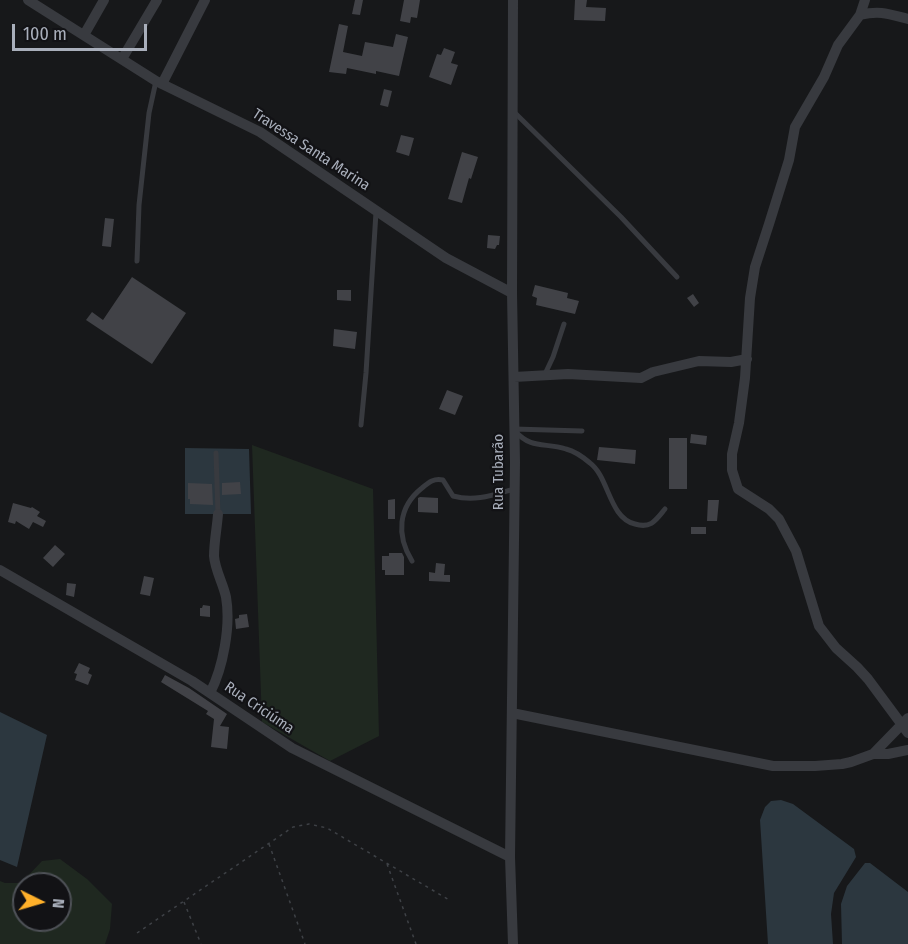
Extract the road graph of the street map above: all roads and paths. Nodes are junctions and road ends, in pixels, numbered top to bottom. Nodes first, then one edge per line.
1 (28, 0) edge
2 (104, 0) edge
3 (156, 0) edge
4 (205, 0) edge
5 (513, 0) edge
6 (865, 0) edge
7 (860, 15) junction
8 (908, 19) edge
9 (84, 35) junction
10 (122, 59) junction
11 (159, 82) junction
12 (513, 110) junction
13 (376, 210) junction
14 (137, 261) dead end
15 (677, 277) dead end
16 (512, 293) junction
17 (564, 324) dead end
18 (747, 359) junction
19 (544, 375) junction
20 (514, 377) junction
21 (361, 425) dead end
22 (514, 429) junction
23 (582, 430) dead end
24 (216, 453) dead end
25 (514, 489) junction
26 (665, 509) dead end
27 (218, 514) joint
28 (412, 561) dead end
29 (0, 570) edge
30 (210, 693) junction
31 (512, 713) junction
32 (906, 725) edge
33 (908, 750) edge
34 (873, 754) junction
35 (268, 843) junction
36 (510, 857) junction
37 (387, 863) junction
38 (451, 901) dead end
39 (184, 902) junction
40 (137, 933) dead end
41 (201, 944) edge
42 (305, 944) edge
43 (416, 944) edge
44 (513, 944) edge

1 - 9 street, Travessa Santa Marina
2 - 9 street
3 - 10 street
4 - 11 street
5 - 12 street, Rua Tubarão
6 - 7 street
7 - 8 street
7 - 18 street
9 - 10 street, Travessa Santa Marina
10 - 11 street, Travessa Santa Marina
11 - 13 street, Travessa Santa Marina
11 - 14 lane
12 - 15 lane
12 - 16 street, Rua Tubarão
13 - 16 street, Travessa Santa Marina
13 - 21 lane
16 - 20 street, Rua Tubarão
17 - 19 lane
18 - 19 street
18 - 32 street
19 - 20 street
20 - 22 street, Rua Tubarão
22 - 23 lane
22 - 25 street, Rua Tubarão
22 - 26 lane
24 - 27 lane
25 - 28 lane
25 - 31 street, Rua Tubarão
27 - 30 street
29 - 30 street, Rua Criciúma
30 - 36 street, Rua Criciúma
31 - 34 street
31 - 36 street, Rua Tubarão
32 - 34 street
33 - 34 street
35 - 37 path
35 - 39 path
35 - 42 path
36 - 44 street, Rua Tubarão
37 - 38 path
37 - 43 path
39 - 40 path
39 - 41 path

